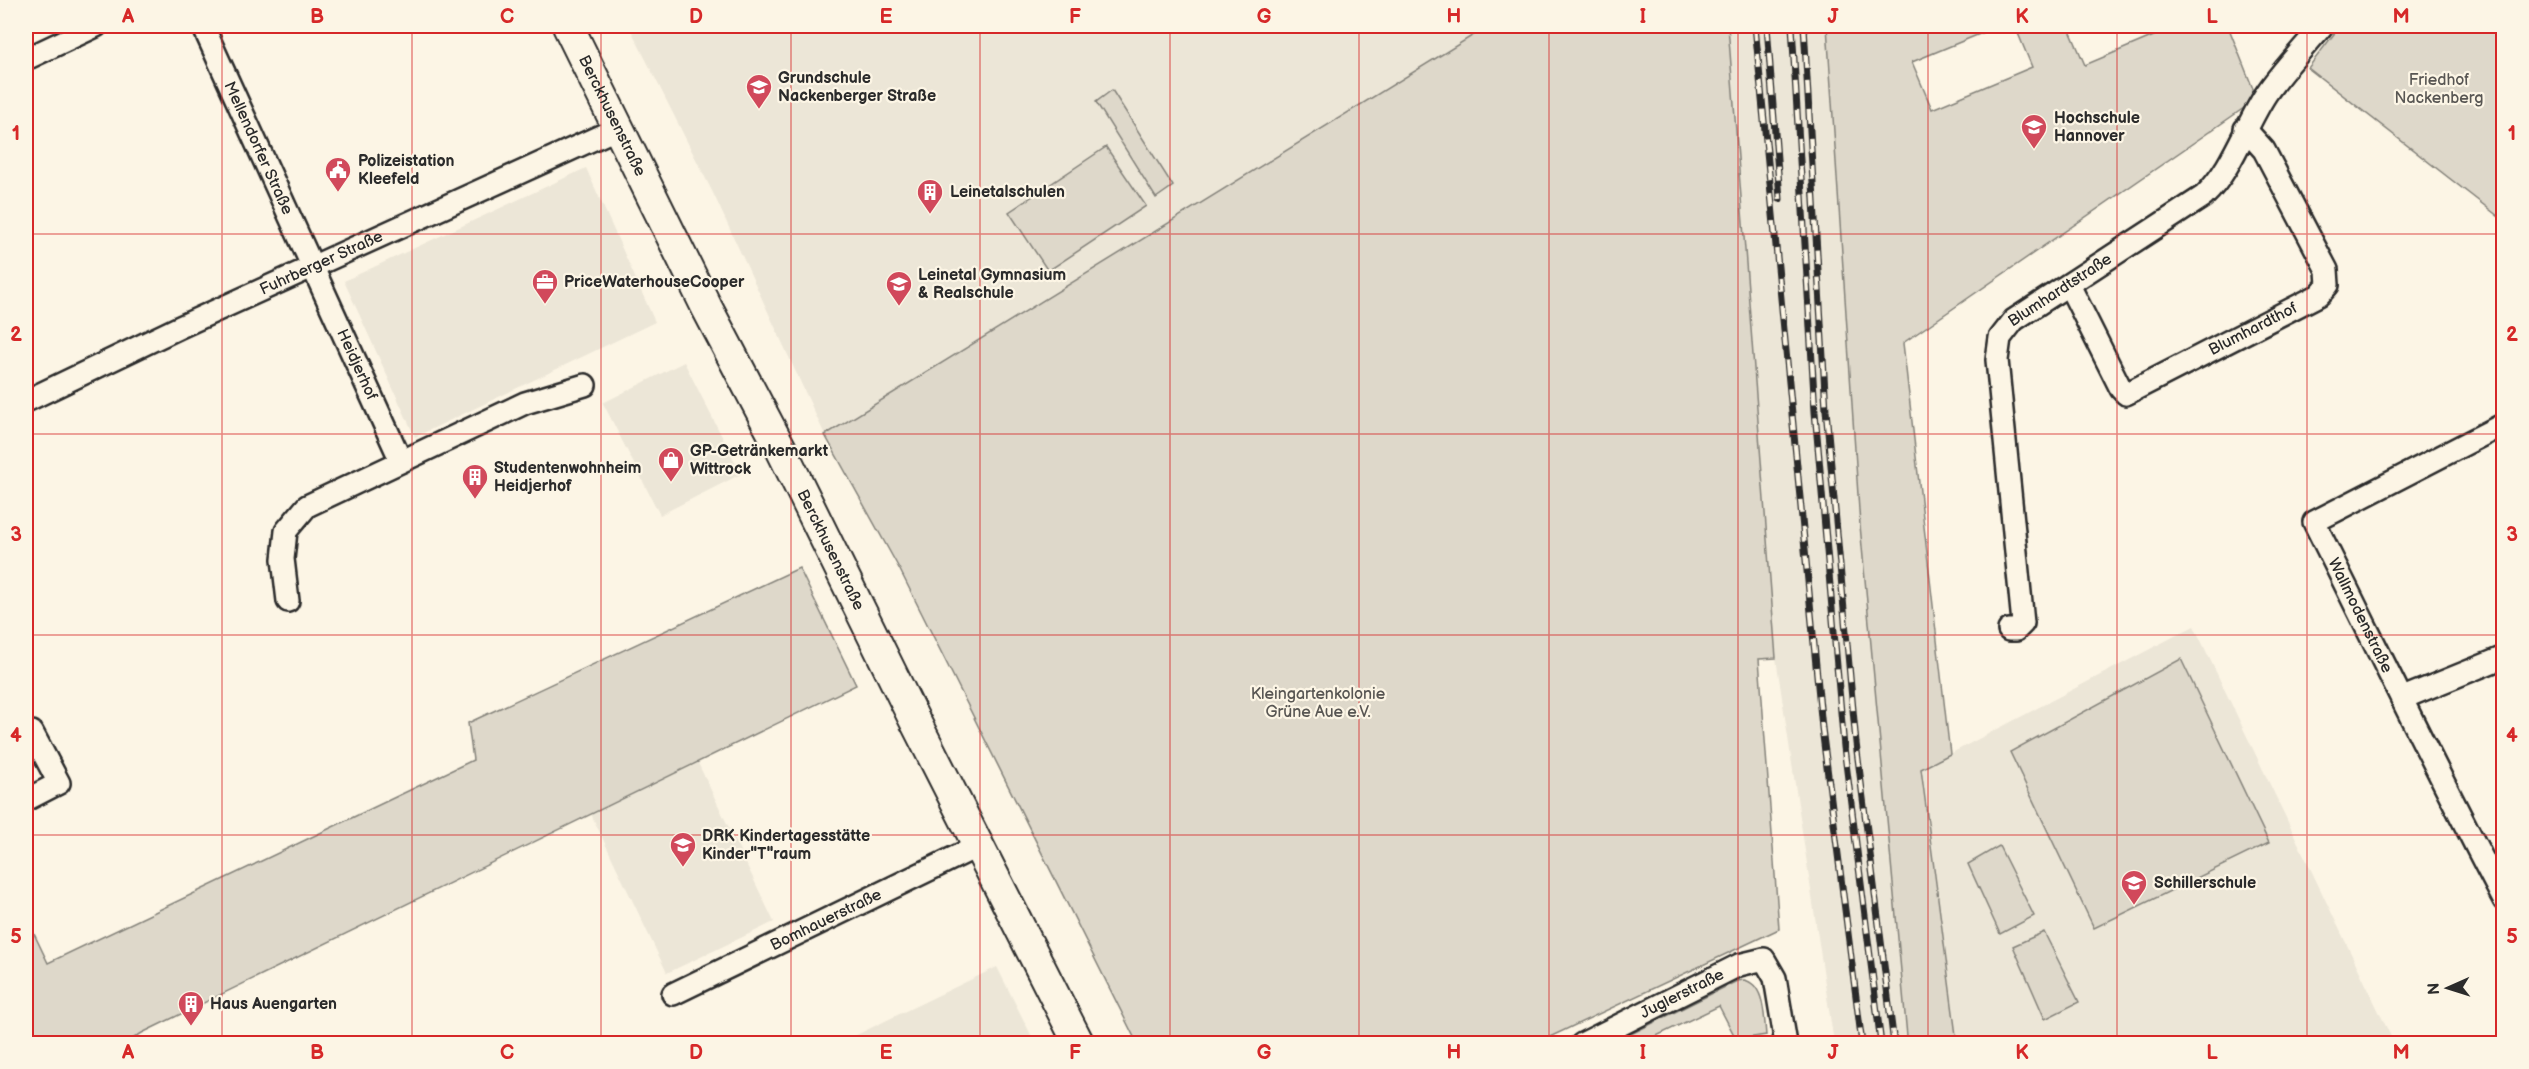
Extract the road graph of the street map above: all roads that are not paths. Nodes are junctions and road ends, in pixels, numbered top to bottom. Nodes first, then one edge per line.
1 (96, 26) edge
2 (203, 26) edge
3 (568, 26) edge
4 (2322, 26) edge
5 (26, 58) edge
6 (618, 128) junction
7 (2245, 129) junction
8 (314, 268) junction
9 (2069, 285) junction
10 (585, 385) dead end
11 (26, 401) edge
12 (2504, 424) edge
13 (401, 461) junction
14 (288, 601) dead end
15 (2009, 630) dead end
16 (2504, 657) edge
17 (2403, 698) junction
18 (26, 735) edge
19 (26, 800) edge
20 (978, 846) junction
21 (2496, 865) edge
22 (2504, 900) edge
23 (673, 994) dead end
24 (1079, 1044) edge
25 (1582, 1044) edge
26 (1786, 1044) edge

1 - 5 street
2 - 8 street, Mellendorfer Straße
3 - 6 street, Berckhusenstraße
4 - 7 street, Blumhardtstraße
6 - 8 street, Fuhrberger Straße
6 - 20 street, Berckhusenstraße
7 - 9 street, Blumhardtstraße
7 - 9 street, Blumhardthof
8 - 11 street, Fuhrberger Straße
8 - 13 street, Heidjerhof
9 - 15 street, Blumhardtstraße
10 - 13 street
12 - 17 street, Wallmodenstraße
13 - 14 street
16 - 17 street
17 - 21 street, Wallmodenstraße
18 - 19 street
20 - 23 street, Bomhauerstraße
20 - 24 street, Berckhusenstraße
21 - 22 street, Wallmodenstraße
25 - 26 street, Juglerstraße

